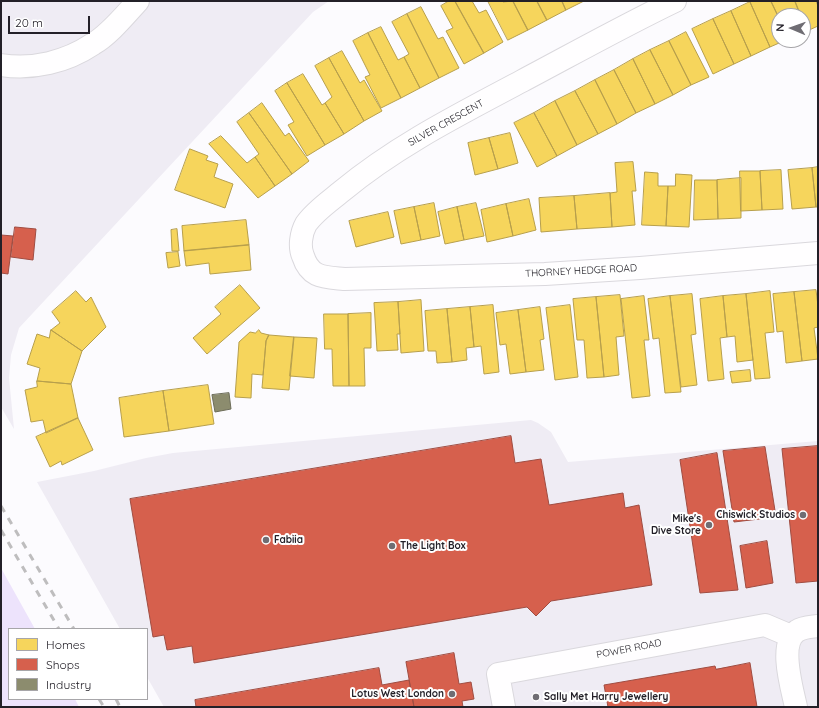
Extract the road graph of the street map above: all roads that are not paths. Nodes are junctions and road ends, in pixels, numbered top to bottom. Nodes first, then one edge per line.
1 (138, 1) edge
2 (674, 1) edge
3 (1, 65) edge
4 (818, 253) edge
5 (344, 279) joint
6 (818, 626) edge
7 (791, 636) junction
8 (504, 707) edge
9 (796, 707) edge

1 - 3 street
2 - 5 street, SILVER CRESCENT
4 - 5 street, THORNEY HEDGE ROAD
6 - 7 street
7 - 8 street, POWER ROAD
7 - 9 street

